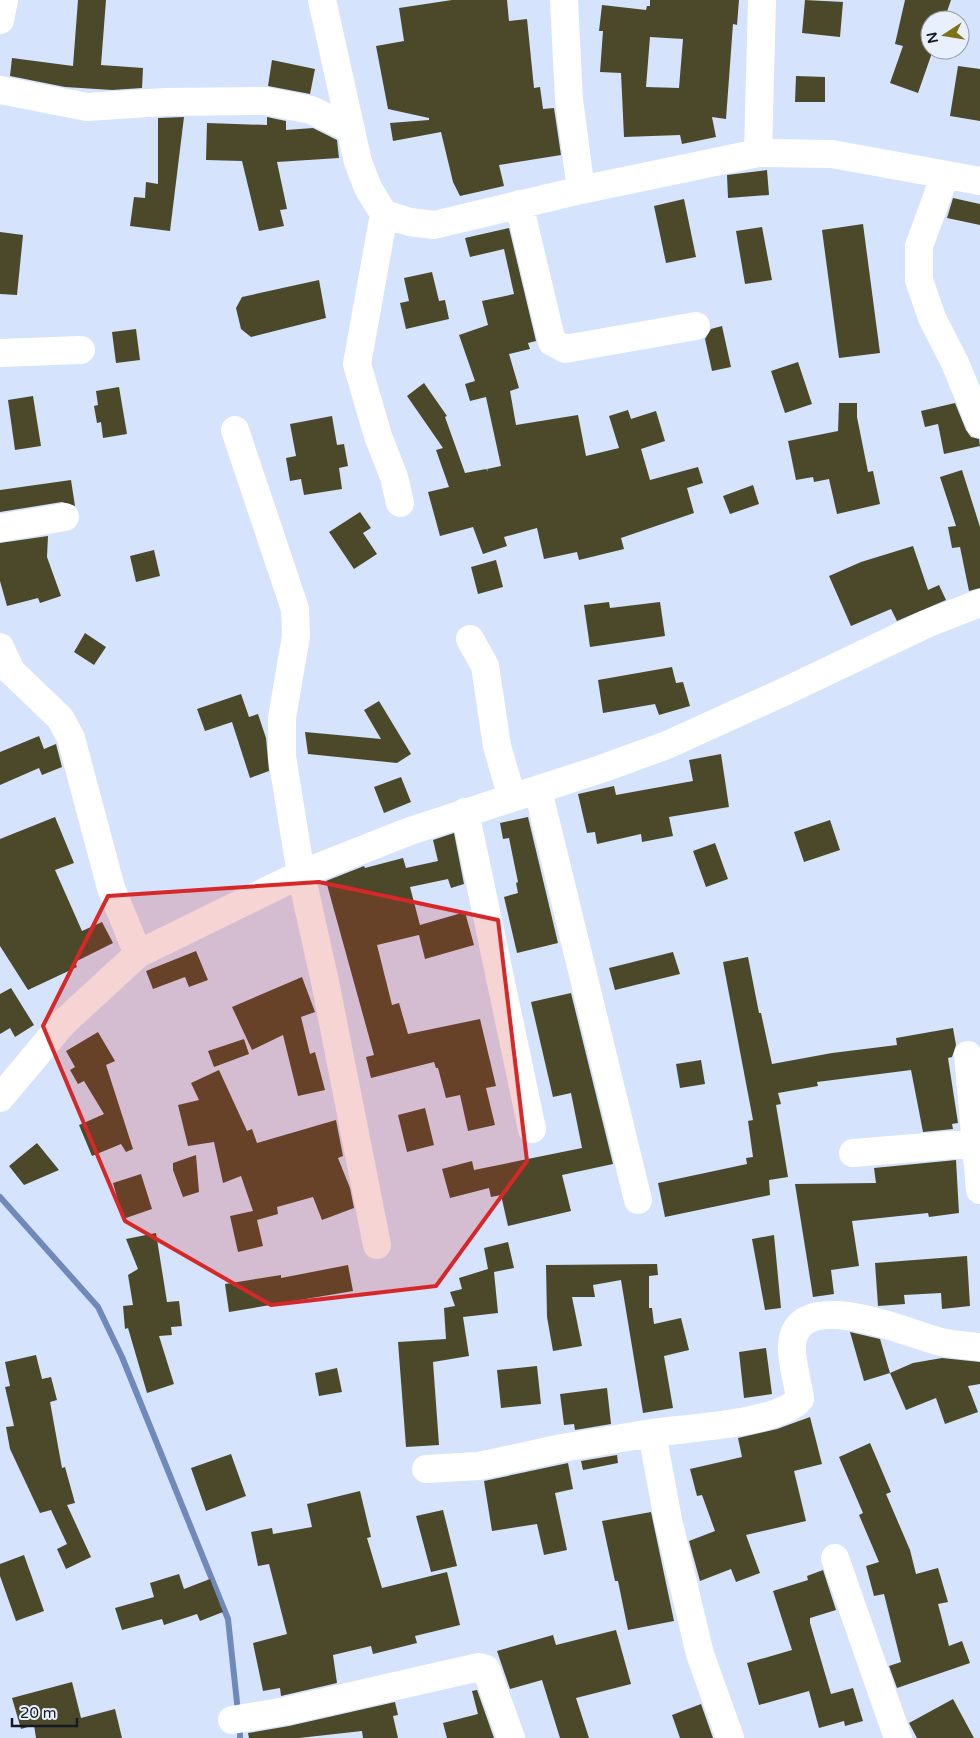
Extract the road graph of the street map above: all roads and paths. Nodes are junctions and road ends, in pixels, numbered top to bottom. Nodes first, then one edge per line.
1 (4, 0) edge
2 (322, 0) edge
3 (564, 0) edge
4 (762, 0) edge
5 (0, 20) edge
6 (0, 90) edge
7 (351, 129) junction
8 (758, 153) junction
9 (945, 175) junction
10 (980, 181) edge
11 (581, 190) junction
12 (519, 204) junction
13 (384, 214) junction
14 (696, 326) dead end
15 (80, 350) dead end
16 (0, 353) edge
17 (980, 424) edge
18 (235, 430) dead end
19 (400, 503) dead end
20 (65, 517) dead end
21 (0, 528) edge
22 (980, 603) edge
23 (470, 639) dead end
24 (0, 647) edge
25 (538, 790) junction
26 (512, 798) junction
27 (465, 812) junction
28 (301, 874) junction
29 (138, 954) junction
30 (968, 1055) dead end
31 (0, 1098) edge
32 (532, 1129) dead end
33 (977, 1143) junction
34 (853, 1153) dead end
35 (980, 1190) edge
36 (638, 1200) dead end
37 (377, 1245) dead end
38 (980, 1348) edge
39 (652, 1433) junction
40 (426, 1469) dead end
41 (835, 1558) dead end
42 (232, 1720) dead end
43 (512, 1738) edge
44 (730, 1738) edge
45 (898, 1738) edge

1 - 5 street
2 - 7 street
3 - 11 street
4 - 8 street
6 - 7 street
7 - 13 street
8 - 9 street
8 - 11 street
9 - 10 street
9 - 17 street
11 - 12 street
12 - 13 street
12 - 14 street
13 - 19 street
15 - 16 street
18 - 28 street
20 - 21 street
22 - 25 street
23 - 26 street
24 - 29 street
25 - 26 street
25 - 36 street
26 - 27 street
27 - 28 street
27 - 32 street
28 - 29 street
28 - 37 street
29 - 31 street
30 - 33 street
33 - 34 street
33 - 35 street
38 - 39 street
39 - 40 street
39 - 44 street
41 - 45 street
42 - 43 street

